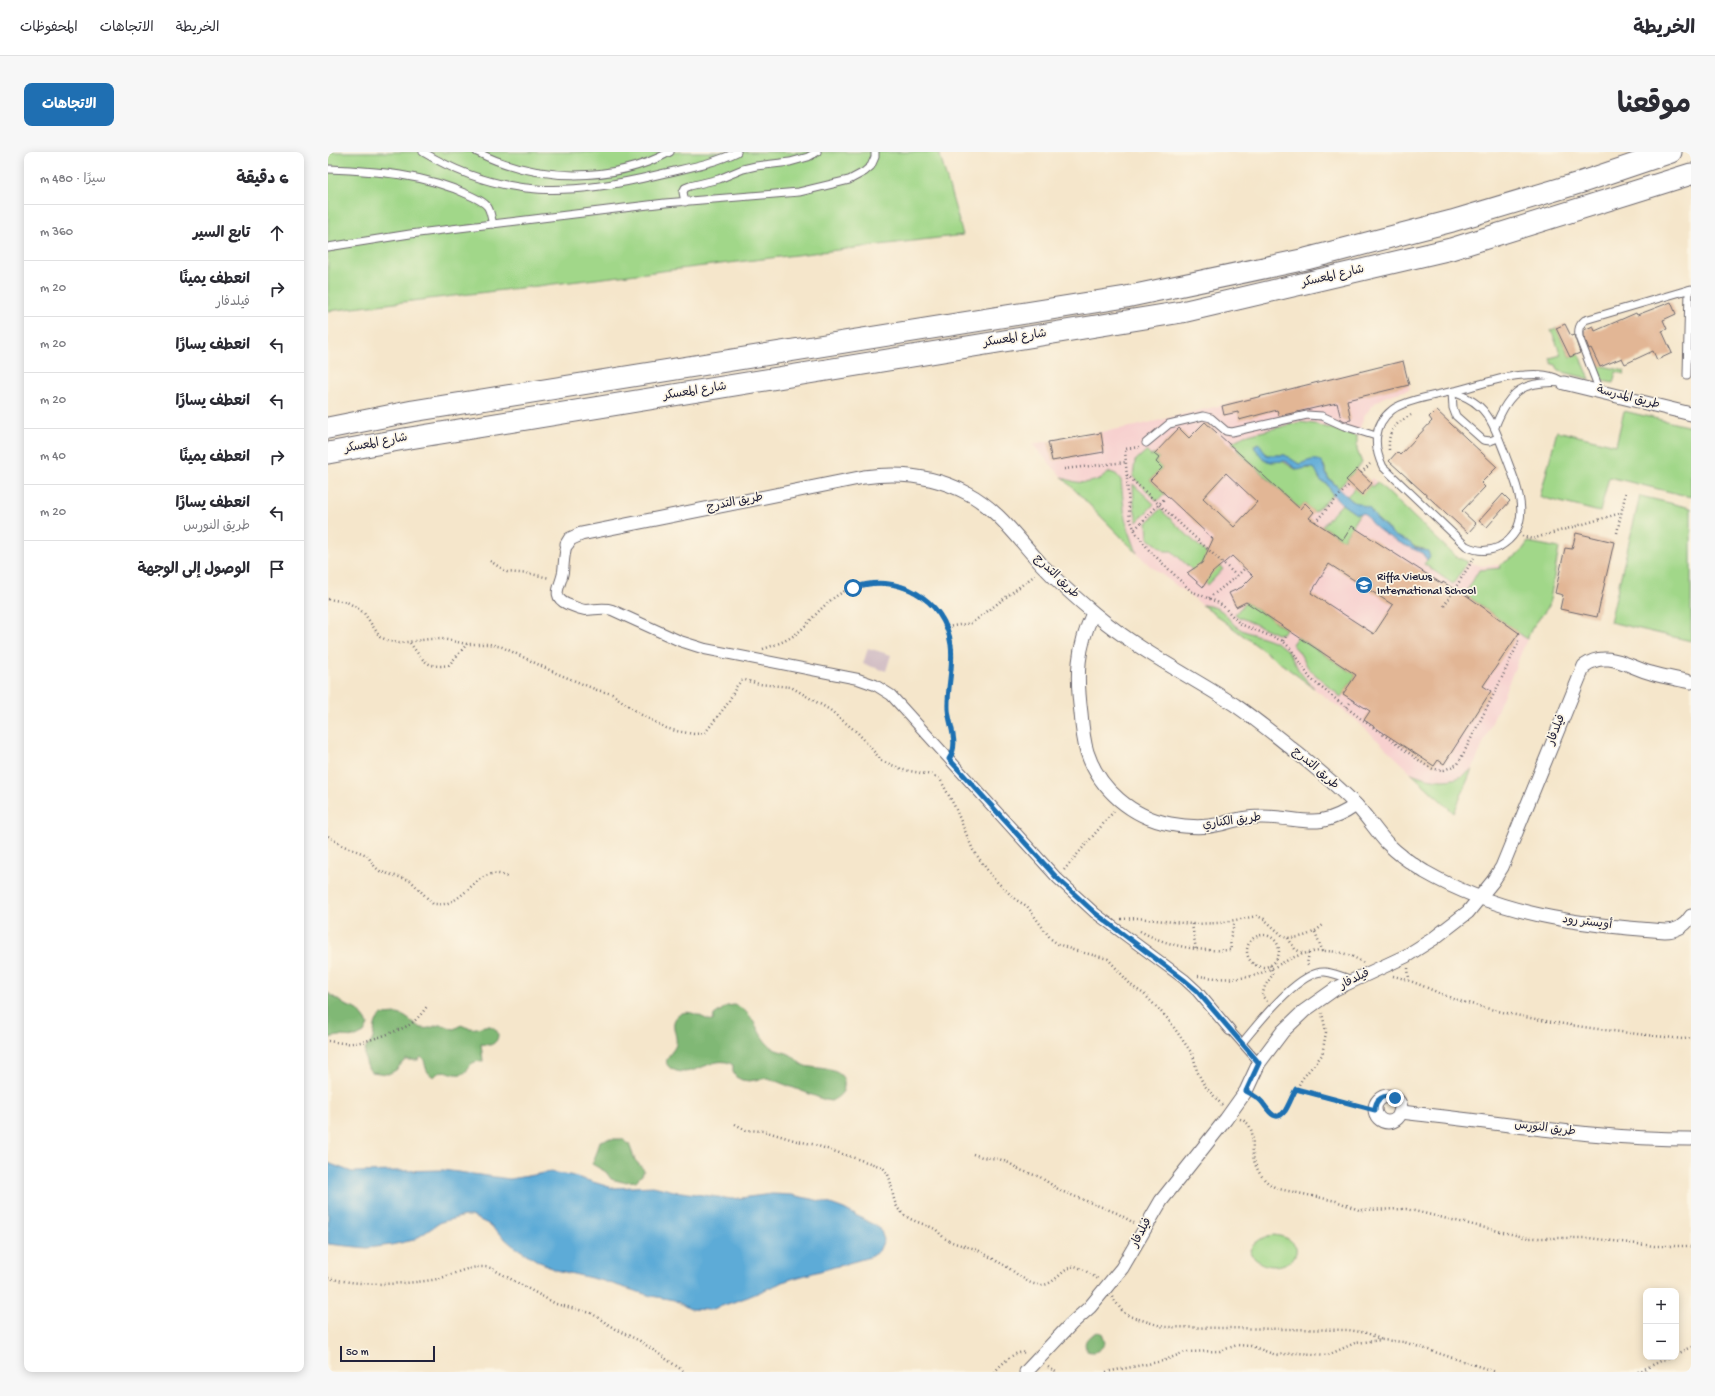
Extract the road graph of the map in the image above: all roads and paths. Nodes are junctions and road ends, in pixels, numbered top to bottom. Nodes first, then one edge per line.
1 (423, 152) edge
2 (477, 152) edge
3 (670, 152) edge
4 (737, 152) edge
5 (817, 152) edge
6 (875, 152) edge
7 (1671, 152) edge
8 (328, 169) edge
9 (1691, 174) edge
10 (685, 202) junction
11 (493, 224) junction
12 (328, 247) edge
13 (1690, 289) edge
14 (1687, 375) dead end
15 (1564, 383) junction
16 (1600, 391) junction
17 (1452, 392) junction
18 (1691, 414) edge
19 (1411, 415) dead end
20 (1495, 427) junction
21 (328, 428) edge
22 (1376, 436) junction
23 (1498, 438) junction
24 (1146, 443) dead end
25 (1125, 448) dead end
26 (1389, 450) junction
27 (1393, 450) dead end
28 (1384, 451) dead end
29 (328, 453) edge
30 (1126, 462) junction
31 (1370, 464) dead end
32 (1064, 469) dead end
33 (1361, 473) dead end
34 (1127, 474) junction
35 (1350, 484) dead end
36 (1626, 491) dead end
37 (1165, 498) dead end
38 (1159, 505) junction
39 (1621, 513) junction
40 (1315, 522) dead end
41 (1135, 530) junction
42 (1514, 533) junction
43 (1617, 533) dead end
44 (567, 544) joint
45 (1479, 550) junction
46 (490, 561) dead end
47 (1045, 568) junction
48 (1245, 568) dead end
49 (1237, 576) junction
50 (561, 582) junction
51 (1209, 598) junction
52 (328, 599) edge
53 (1444, 606) dead end
54 (1093, 613) junction
55 (947, 627) junction
56 (1287, 635) dead end
57 (1520, 639) dead end
58 (1283, 640) junction
59 (410, 643) junction
60 (467, 644) junction
61 (742, 657) junction
62 (1691, 682) edge
63 (1352, 700) dead end
64 (1347, 707) junction
65 (949, 759) junction
66 (1122, 802) junction
67 (1356, 805) junction
68 (328, 836) edge
69 (509, 878) dead end
70 (1057, 878) junction
71 (1480, 898) junction
72 (1691, 916) edge
73 (1123, 919) junction
74 (1235, 921) junction
75 (1107, 922) junction
76 (1128, 924) dead end
77 (1192, 924) junction
78 (1324, 924) dead end
79 (1134, 928) dead end
80 (1315, 932) junction
81 (1288, 938) junction
82 (1196, 950) junction
83 (1323, 952) junction
84 (1305, 954) junction
85 (1270, 965) junction
86 (1272, 969) junction
87 (1373, 971) junction
88 (1409, 979) dead end
89 (1184, 980) junction
90 (1353, 980) junction
91 (1319, 1000) junction
92 (428, 1005) dead end
93 (1273, 1006) junction
94 (1230, 1030) joint
95 (1691, 1038) edge
96 (328, 1041) edge
97 (1242, 1043) junction
98 (1259, 1063) junction
99 (1296, 1089) junction
100 (1246, 1091) junction
101 (1375, 1110) junction
102 (1231, 1112) junction
103 (1400, 1112) junction
104 (735, 1124) dead end
105 (1691, 1139) edge
106 (972, 1154) dead end
107 (1143, 1231) junction
108 (1691, 1246) edge
109 (328, 1278) edge
110 (1107, 1288) junction
111 (1382, 1340) junction
112 (1691, 1347) edge
113 (1679, 1353) edge
114 (1663, 1360) edge
115 (685, 1372) edge
116 (1026, 1372) edge
117 (1106, 1372) edge
118 (1496, 1372) edge
119 (1638, 1372) edge

1 - 4 lane
2 - 3 lane
5 - 10 lane
6 - 10 lane
7 - 21 main road, شارع المعسكر
8 - 11 lane
9 - 29 main road, شارع المعسكر
10 - 11 lane
11 - 12 lane
13 - 14 lane
13 - 16 lane
15 - 16 street, طريق المدرسة
15 - 17 lane
15 - 20 lane
16 - 18 street, طريق المدرسة
17 - 20 lane
17 - 22 lane
17 - 23 lane
19 - 26 path
20 - 23 lane
22 - 24 lane
22 - 45 lane
23 - 42 lane
25 - 30 path
26 - 27 path
26 - 28 path
30 - 32 path
30 - 34 path
31 - 33 path
34 - 38 path
34 - 41 path
35 - 40 path
36 - 39 path
37 - 38 path
38 - 41 path
38 - 49 path
39 - 42 path
39 - 43 path
41 - 51 path
42 - 45 lane
44 - 47 street, طريق التدرج
44 - 50 street
45 - 53 path
46 - 50 path
47 - 54 street, طريق التدرج
47 - 55 path
48 - 49 path
49 - 51 path
50 - 61 street
51 - 58 path
52 - 59 path
54 - 66 street, طريق الكناري
54 - 67 street, طريق التدرج
55 - 61 path
55 - 65 path
56 - 58 path
57 - 64 path
58 - 64 path
59 - 60 path
59 - 60 path
60 - 102 path
61 - 65 street
62 - 71 street, فيلدفار
63 - 64 path
65 - 70 street
66 - 67 street, طريق الكناري
66 - 70 path
67 - 71 street, طريق التدرج
68 - 69 path
70 - 75 street
71 - 72 street, أويستر رود
71 - 87 street, فيلدفار
73 - 75 path
73 - 76 path
73 - 77 path
74 - 77 path
74 - 81 path
74 - 82 path
75 - 89 street
77 - 82 path
78 - 80 path
79 - 82 path
80 - 81 path
80 - 83 path
81 - 84 path
83 - 84 path
83 - 87 path
84 - 86 path
85 - 85 path
85 - 86 path
86 - 89 path
86 - 93 path
87 - 90 street, فيلدفار
88 - 95 path
89 - 94 street
90 - 91 street, فيلدفار
90 - 93 lane
91 - 98 street, فيلدفار
91 - 99 path
92 - 96 path
93 - 97 lane
94 - 97 lane
97 - 98 lane
98 - 100 street, فيلدفار
99 - 100 path
99 - 101 path
100 - 102 street, فيلدفار
101 - 103 street
101 - 103 street
102 - 107 street, فيلدفار
102 - 108 path
103 - 105 street, طريق النورس
104 - 110 path
106 - 107 path
107 - 110 street, فيلدفار
109 - 115 path
110 - 111 path
110 - 116 street, فيلدفار
111 - 117 path
111 - 118 path
112 - 113 path
114 - 119 path

